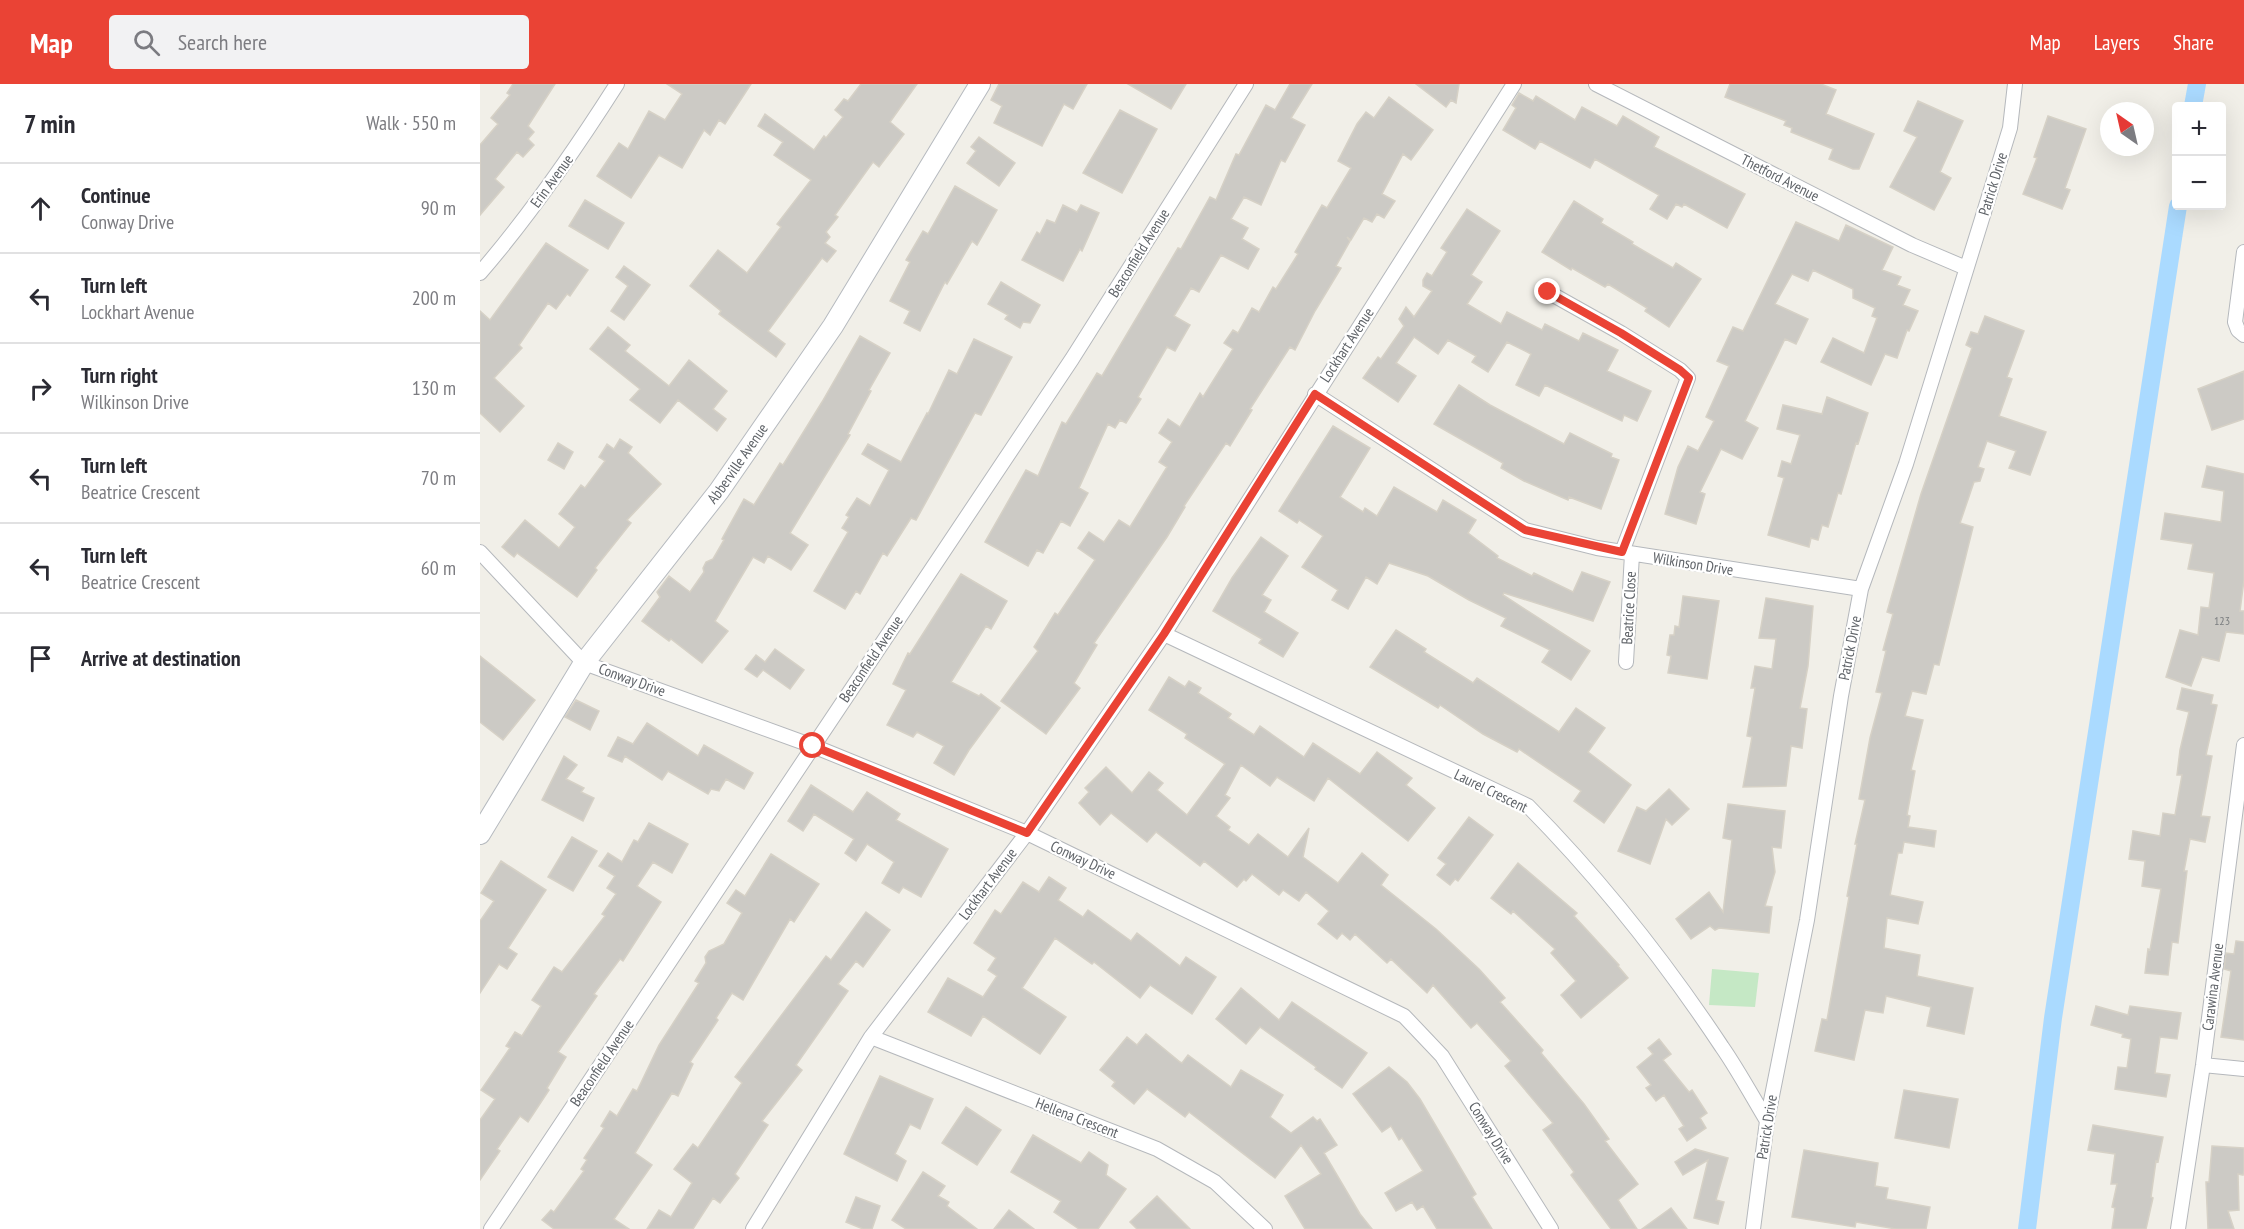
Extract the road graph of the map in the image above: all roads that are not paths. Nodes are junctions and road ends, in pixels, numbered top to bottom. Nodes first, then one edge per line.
1 (617, 84) edge
2 (980, 84) edge
3 (1246, 84) edge
4 (1514, 84) edge
5 (1596, 84) edge
6 (2015, 84) edge
7 (2244, 252) edge
8 (1966, 268) junction
9 (480, 273) edge
10 (1548, 292) dead end
11 (2244, 335) edge
12 (1315, 394) junction
13 (480, 552) edge
14 (1627, 553) junction
15 (1861, 589) junction
16 (1164, 634) junction
17 (1626, 662) dead end
18 (584, 663) junction
19 (813, 746) junction
20 (2244, 746) edge
21 (1027, 833) junction
22 (480, 834) edge
23 (871, 1037) junction
24 (2203, 1065) junction
25 (2244, 1069) edge
26 (1767, 1121) junction
27 (491, 1229) edge
28 (753, 1229) edge
29 (1265, 1229) edge
30 (1551, 1229) edge
31 (1753, 1229) edge
32 (2178, 1229) edge

1 - 9 street, Erin Avenue
2 - 18 street, Abberville Avenue
3 - 19 street, Beaconfield Avenue
4 - 12 street, Lockhart Avenue
5 - 8 street, Thetford Avenue
6 - 8 street, Patrick Drive
7 - 11 street
8 - 15 street, Patrick Drive
10 - 14 street, Beatrice Close
12 - 14 street, Wilkinson Drive
12 - 16 street, Lockhart Avenue
13 - 18 street, Conway Drive
14 - 15 street, Wilkinson Drive
14 - 17 street, Beatrice Close
15 - 26 street, Patrick Drive
16 - 21 street, Lockhart Avenue
16 - 26 street, Laurel Crescent
18 - 19 street, Conway Drive
18 - 22 street, Abberville Avenue
19 - 21 street, Conway Drive
19 - 27 street, Beaconfield Avenue
20 - 24 street, Carawina Avenue
21 - 23 street, Lockhart Avenue
21 - 30 street, Conway Drive
23 - 28 street, Lockhart Avenue
23 - 29 street, Hellena Crescent
24 - 25 street
24 - 32 street, Carawina Avenue
26 - 31 street, Patrick Drive

